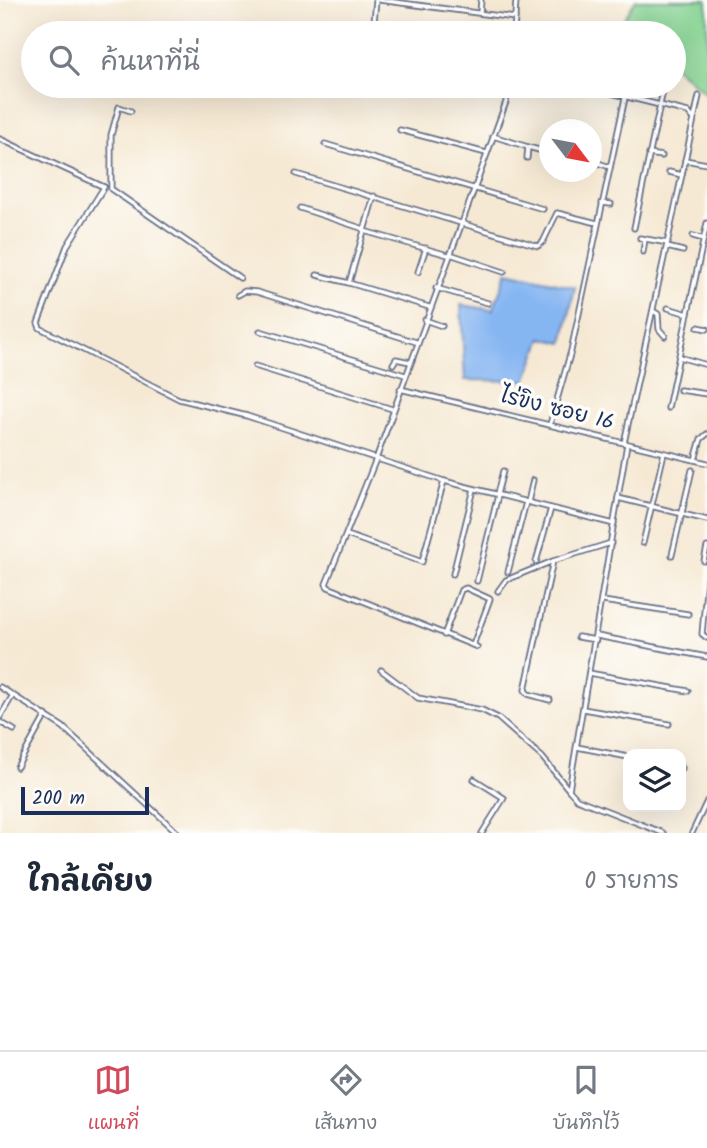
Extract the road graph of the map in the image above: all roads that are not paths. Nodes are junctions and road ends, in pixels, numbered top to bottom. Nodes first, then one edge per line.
1 (377, 0) edge
2 (449, 0) edge
3 (481, 0) edge
4 (516, 0) edge
5 (414, 2) edge
6 (448, 9) junction
7 (480, 13) junction
8 (515, 18) junction
9 (374, 21) edge
10 (515, 21) edge
11 (699, 96) dead end
12 (505, 98) edge
13 (625, 98) joint
14 (662, 98) edge
15 (660, 106) junction
16 (131, 111) dead end
17 (694, 120) junction
18 (400, 130) dead end
19 (493, 136) junction
20 (0, 139) edge
21 (324, 144) dead end
22 (528, 147) junction
23 (539, 150) edge
24 (486, 153) junction
25 (649, 154) junction
26 (662, 156) dead end
27 (527, 158) dead end
28 (685, 160) junction
29 (602, 164) edge
30 (707, 164) edge
31 (610, 167) junction
32 (669, 172) dead end
33 (296, 174) dead end
34 (682, 175) junction
35 (106, 187) junction
36 (474, 188) junction
37 (605, 189) junction
38 (611, 191) dead end
39 (374, 196) junction
40 (602, 202) junction
41 (611, 204) dead end
42 (300, 208) dead end
43 (543, 209) dead end
44 (461, 222) junction
45 (597, 223) junction
46 (707, 223) edge
47 (634, 228) dead end
48 (364, 230) junction
49 (693, 236) dead end
50 (705, 240) edge
51 (668, 245) junction
52 (426, 248) junction
53 (643, 251) dead end
54 (683, 251) dead end
55 (448, 254) junction
56 (418, 272) dead end
57 (504, 272) dead end
58 (317, 275) dead end
59 (240, 278) dead end
60 (349, 283) junction
61 (436, 288) junction
62 (238, 295) dead end
63 (488, 303) dead end
64 (429, 307) junction
65 (668, 309) dead end
66 (653, 311) junction
67 (688, 314) junction
68 (424, 320) junction
69 (442, 326) dead end
70 (698, 327) dead end
71 (707, 329) edge
72 (260, 331) dead end
73 (665, 336) dead end
74 (417, 342) junction
75 (679, 357) junction
76 (410, 362) junction
77 (393, 364) dead end
78 (707, 365) edge
79 (255, 366) dead end
80 (405, 375) junction
81 (400, 388) junction
82 (680, 390) dead end
83 (707, 395) edge
84 (706, 402) edge
85 (668, 408) dead end
86 (392, 409) junction
87 (550, 424) junction
88 (707, 433) edge
89 (625, 443) junction
90 (664, 453) junction
91 (376, 459) junction
92 (695, 460) junction
93 (707, 463) edge
94 (692, 470) dead end
95 (503, 471) dead end
96 (533, 480) dead end
97 (444, 481) junction
98 (474, 489) junction
99 (498, 494) junction
100 (618, 498) junction
101 (527, 502) junction
102 (651, 507) junction
103 (551, 508) junction
104 (682, 514) junction
105 (707, 520) edge
106 (614, 524) junction
107 (346, 535) junction
108 (611, 543) junction
109 (643, 543) dead end
110 (707, 547) edge
111 (672, 555) dead end
112 (553, 561) junction
113 (704, 561) dead end
114 (536, 562) dead end
115 (508, 572) dead end
116 (453, 574) dead end
117 (707, 579) edge
118 (477, 581) dead end
119 (498, 591) dead end
120 (603, 600) junction
121 (688, 614) dead end
122 (444, 635) junction
123 (578, 637) dead end
124 (596, 638) junction
125 (707, 638) edge
126 (707, 657) edge
127 (381, 670) dead end
128 (589, 673) junction
129 (0, 687) edge
130 (688, 691) dead end
131 (13, 695) junction
132 (550, 700) dead end
133 (583, 709) junction
134 (46, 715) junction
135 (0, 720) edge
136 (670, 724) dead end
137 (14, 730) dead end
138 (577, 747) junction
139 (623, 756) edge
140 (17, 768) dead end
141 (474, 779) dead end
142 (569, 790) junction
143 (707, 801) edge
144 (692, 832) edge
145 (178, 833) edge
146 (482, 833) edge
147 (663, 833) edge

1 - 5 street
1 - 9 street
2 - 6 street
3 - 7 street
4 - 8 street
5 - 6 street
6 - 7 street
7 - 8 street
8 - 10 street
11 - 17 street
12 - 19 street
13 - 15 street
13 - 31 street
14 - 15 street
15 - 17 street
15 - 25 street
16 - 35 street
17 - 28 street
18 - 24 street
19 - 22 street
19 - 24 street
20 - 35 street
21 - 36 street
22 - 23 street
22 - 27 street
24 - 36 street
25 - 26 street
25 - 47 street
28 - 30 street
28 - 34 street
29 - 31 street
31 - 37 street
32 - 34 street
33 - 39 street
34 - 51 street
35 - 59 street
35 - 91 street
36 - 43 street
36 - 44 street
37 - 38 street
37 - 40 street
39 - 44 street
39 - 48 street
40 - 41 street
40 - 45 street
42 - 48 street
44 - 45 street
44 - 55 street
45 - 87 street
46 - 50 street
48 - 52 street
48 - 60 street
49 - 50 street
50 - 67 street
51 - 53 street
51 - 54 street
51 - 66 street
52 - 55 street
52 - 56 street
55 - 57 street
55 - 61 street
58 - 60 street
60 - 64 street
61 - 63 street
61 - 64 street
62 - 74 street
64 - 68 street
65 - 67 street
66 - 73 street
66 - 89 street
67 - 75 street
68 - 69 street
68 - 74 street
70 - 71 street
72 - 80 street
74 - 76 street
75 - 78 street
75 - 85 street
76 - 77 street
76 - 80 street
79 - 86 street
80 - 81 street
81 - 86 street
81 - 87 street, ไร่ขิง ซอย 16
82 - 83 street
83 - 84 street
86 - 91 street
87 - 89 street, ไร่ขิง ซอย 16
88 - 92 street
89 - 90 street, ไร่ขิง ซอย 16
89 - 100 street
90 - 92 street, ไร่ขิง ซอย 16
90 - 102 street
91 - 97 street
91 - 107 street
92 - 93 street, ไร่ขิง ซอย 16
94 - 104 street
95 - 99 street
96 - 101 street
97 - 98 street
97 - 107 street
98 - 99 street
98 - 116 street
99 - 101 street
99 - 118 street
100 - 102 street
100 - 106 street
101 - 103 street
101 - 115 street
102 - 104 street
102 - 109 street
103 - 106 street
103 - 114 street
104 - 105 street
104 - 111 street
106 - 108 street
107 - 122 street
108 - 112 street
108 - 120 street
110 - 113 street
112 - 119 street
112 - 132 street
117 - 125 street
120 - 121 street
120 - 124 street
122 - 122 street
123 - 124 street
124 - 126 street
124 - 128 street
127 - 142 street
128 - 130 street
128 - 133 street
129 - 131 street
131 - 134 street
131 - 135 street
133 - 136 street
133 - 138 street
134 - 140 street
134 - 145 street
135 - 137 street
138 - 139 street
138 - 142 street
141 - 146 street
142 - 147 street
143 - 144 street

